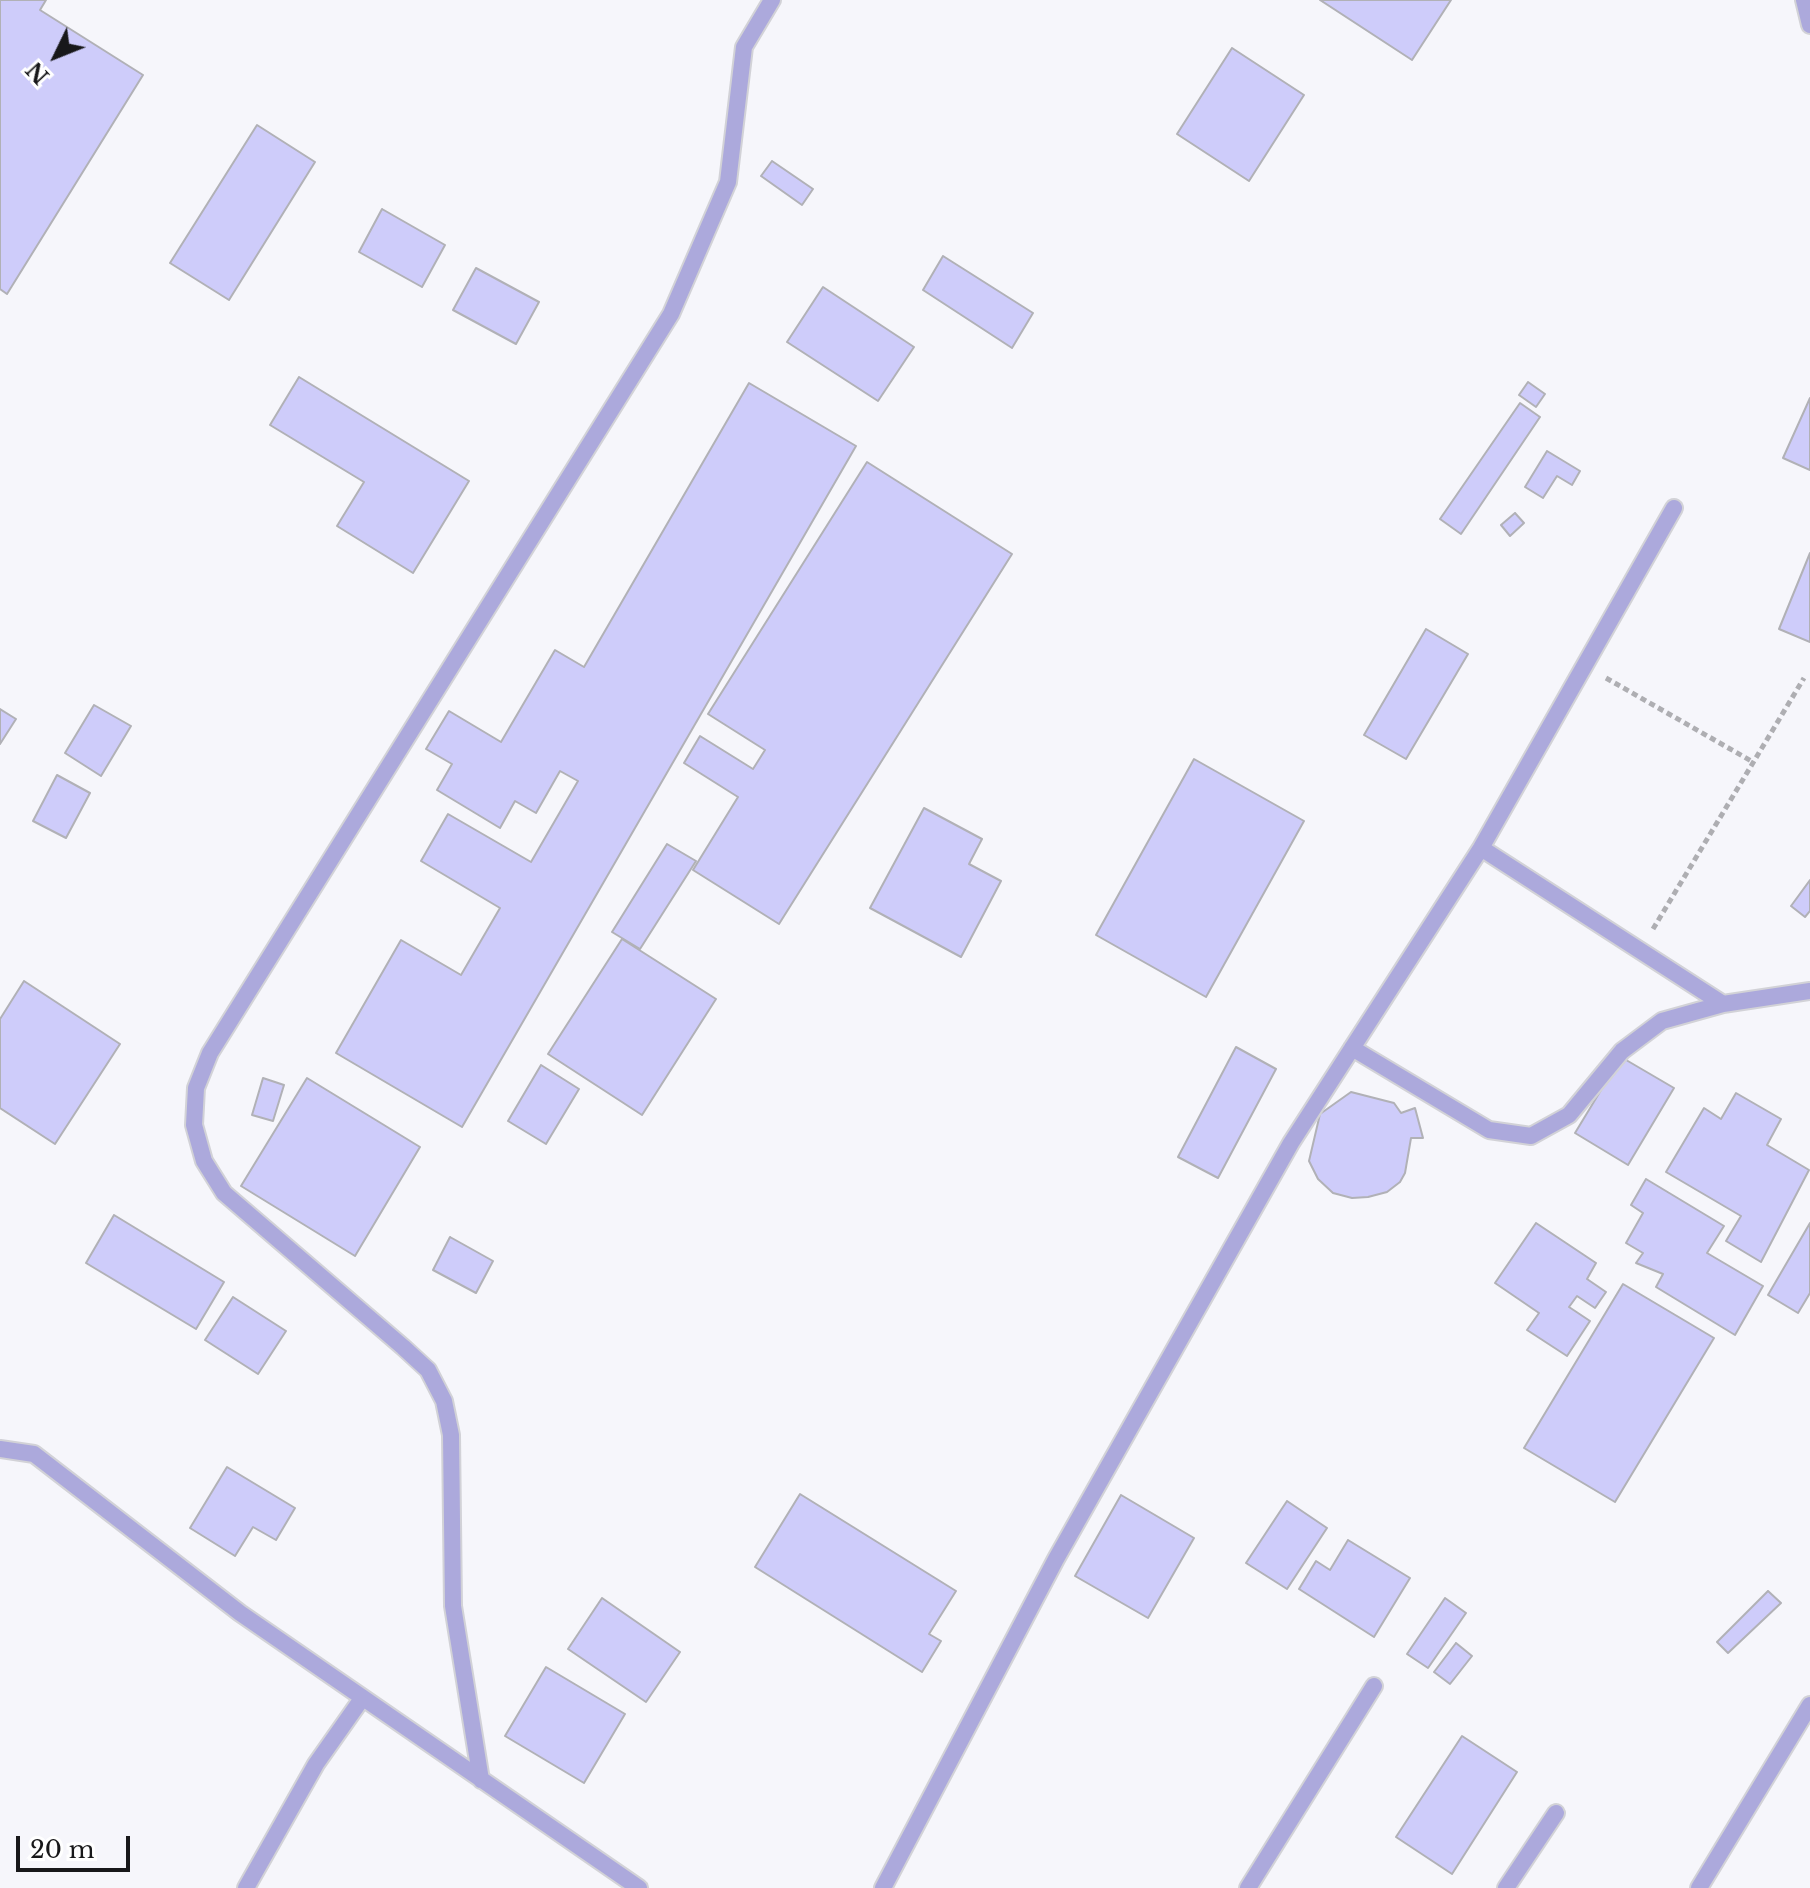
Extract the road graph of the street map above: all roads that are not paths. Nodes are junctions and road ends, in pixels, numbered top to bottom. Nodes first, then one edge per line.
1 (772, 0) edge
2 (1804, 0) edge
3 (1810, 25) edge
4 (1674, 508) dead end
5 (1481, 848) junction
6 (1810, 991) edge
7 (1723, 1004) junction
8 (1352, 1048) junction
9 (0, 1449) edge
10 (1374, 1686) dead end
11 (361, 1700) junction
12 (1810, 1705) edge
13 (481, 1780) junction
14 (1556, 1813) dead end
15 (246, 1888) edge
16 (639, 1888) edge
17 (883, 1888) edge
18 (1248, 1888) edge
19 (1506, 1888) edge
20 (1699, 1888) edge

1 - 13 lane
2 - 3 lane
4 - 5 lane
5 - 7 lane
5 - 8 lane
6 - 7 lane
7 - 8 lane
8 - 17 lane
9 - 11 lane
10 - 18 lane
11 - 13 lane
11 - 15 lane
12 - 20 lane
13 - 16 lane
14 - 19 lane

